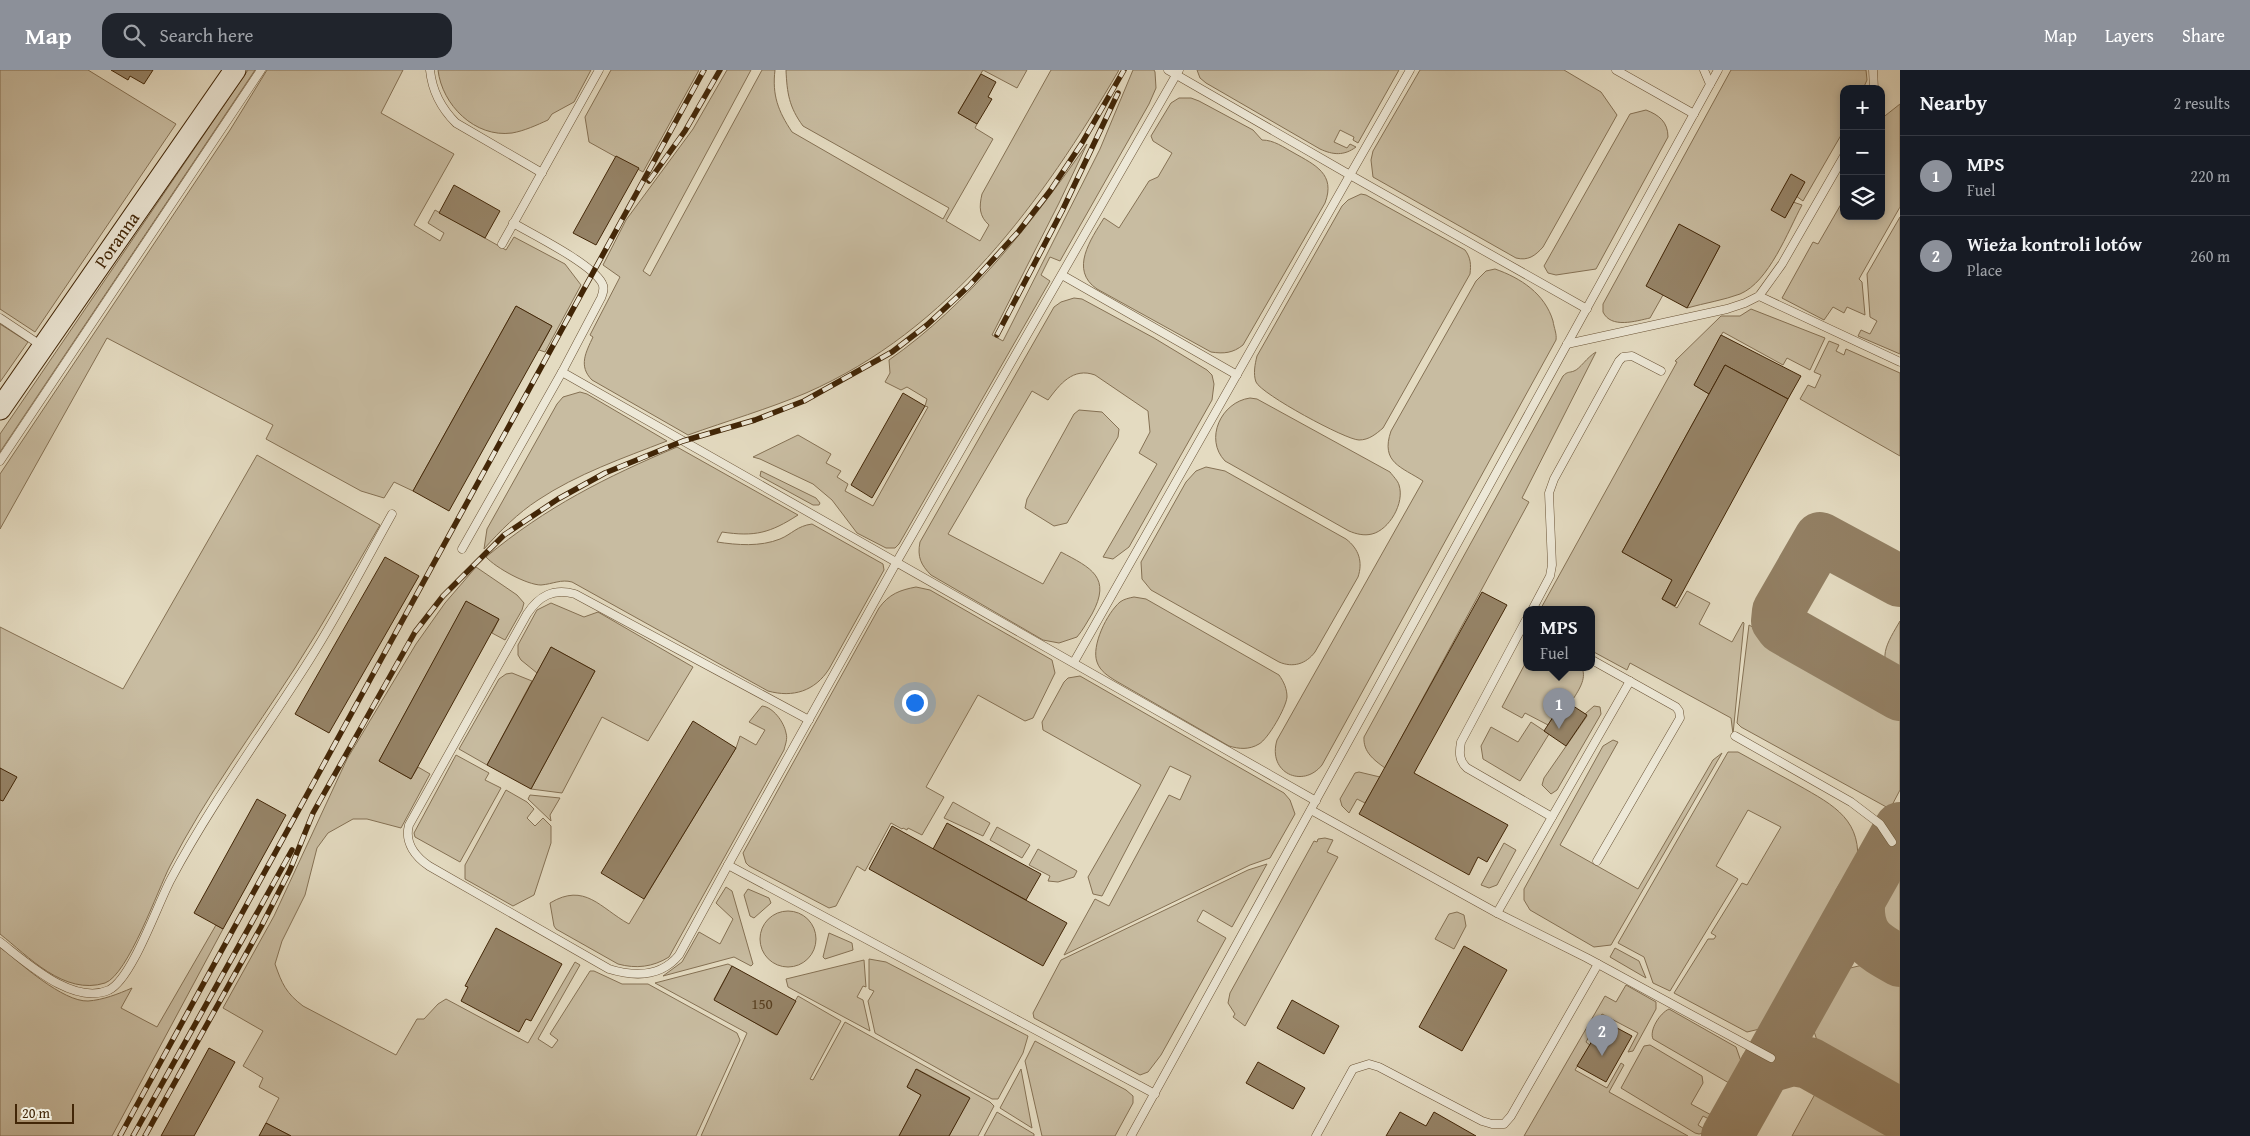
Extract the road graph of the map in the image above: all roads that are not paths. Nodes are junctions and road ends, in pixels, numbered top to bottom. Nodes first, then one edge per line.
1 (235, 70) edge
2 (261, 70) edge
3 (430, 70) edge
4 (599, 70) edge
5 (1168, 70) edge
6 (1410, 70) edge
7 (1616, 70) edge
8 (1704, 70) edge
9 (1718, 70) edge
10 (1873, 70) edge
11 (1178, 72) edge
12 (1710, 84) junction
13 (1874, 85) edge
14 (1694, 114) junction
15 (1840, 163) edge
16 (542, 172) junction
17 (1350, 175) junction
18 (514, 223) junction
19 (502, 244) dead end
20 (1062, 275) junction
21 (1759, 296) junction
22 (1587, 309) junction
23 (0, 318) edge
24 (1567, 344) junction
25 (43, 347) junction
26 (1900, 362) edge
27 (1661, 371) dead end
28 (562, 372) junction
29 (1237, 375) junction
30 (0, 409) edge
31 (0, 461) edge
32 (392, 514) dead end
33 (462, 549) dead end
34 (896, 563) junction
35 (1534, 606) edge
36 (1523, 628) edge
37 (1074, 662) junction
38 (1595, 662) edge
39 (1630, 681) junction
40 (809, 720) junction
41 (1735, 736) dead end
42 (1316, 801) junction
43 (1311, 810) junction
44 (1552, 817) junction
45 (1892, 842) dead end
46 (1597, 861) dead end
47 (728, 865) junction
48 (1497, 914) junction
49 (0, 942) edge
50 (1598, 964) junction
51 (1771, 1058) dead end
52 (1154, 1094) junction
53 (1131, 1136) edge
54 (1316, 1136) edge

1 - 25 street, Poranna
2 - 31 lane
3 - 16 lane
4 - 16 lane
5 - 11 lane
6 - 17 lane
7 - 14 lane
8 - 12 lane
9 - 12 lane
10 - 13 lane
11 - 17 lane
11 - 20 lane
12 - 14 lane
14 - 22 lane
15 - 21 lane
16 - 18 lane
17 - 22 lane
17 - 29 lane
18 - 19 lane
18 - 28 lane
20 - 29 lane
20 - 34 lane
21 - 24 lane
21 - 26 lane
22 - 24 lane
23 - 25 lane
24 - 42 lane
25 - 30 street, Poranna
27 - 35 lane
28 - 33 lane
28 - 34 lane
29 - 37 lane
32 - 49 lane
34 - 37 lane
34 - 40 lane
36 - 44 lane
37 - 42 lane
38 - 39 lane
39 - 44 lane
39 - 46 lane
40 - 47 lane
40 - 47 lane
41 - 45 lane
42 - 43 lane
43 - 48 lane
43 - 52 lane
44 - 48 lane
47 - 52 lane
48 - 50 lane
50 - 51 lane
50 - 54 lane
52 - 53 lane

